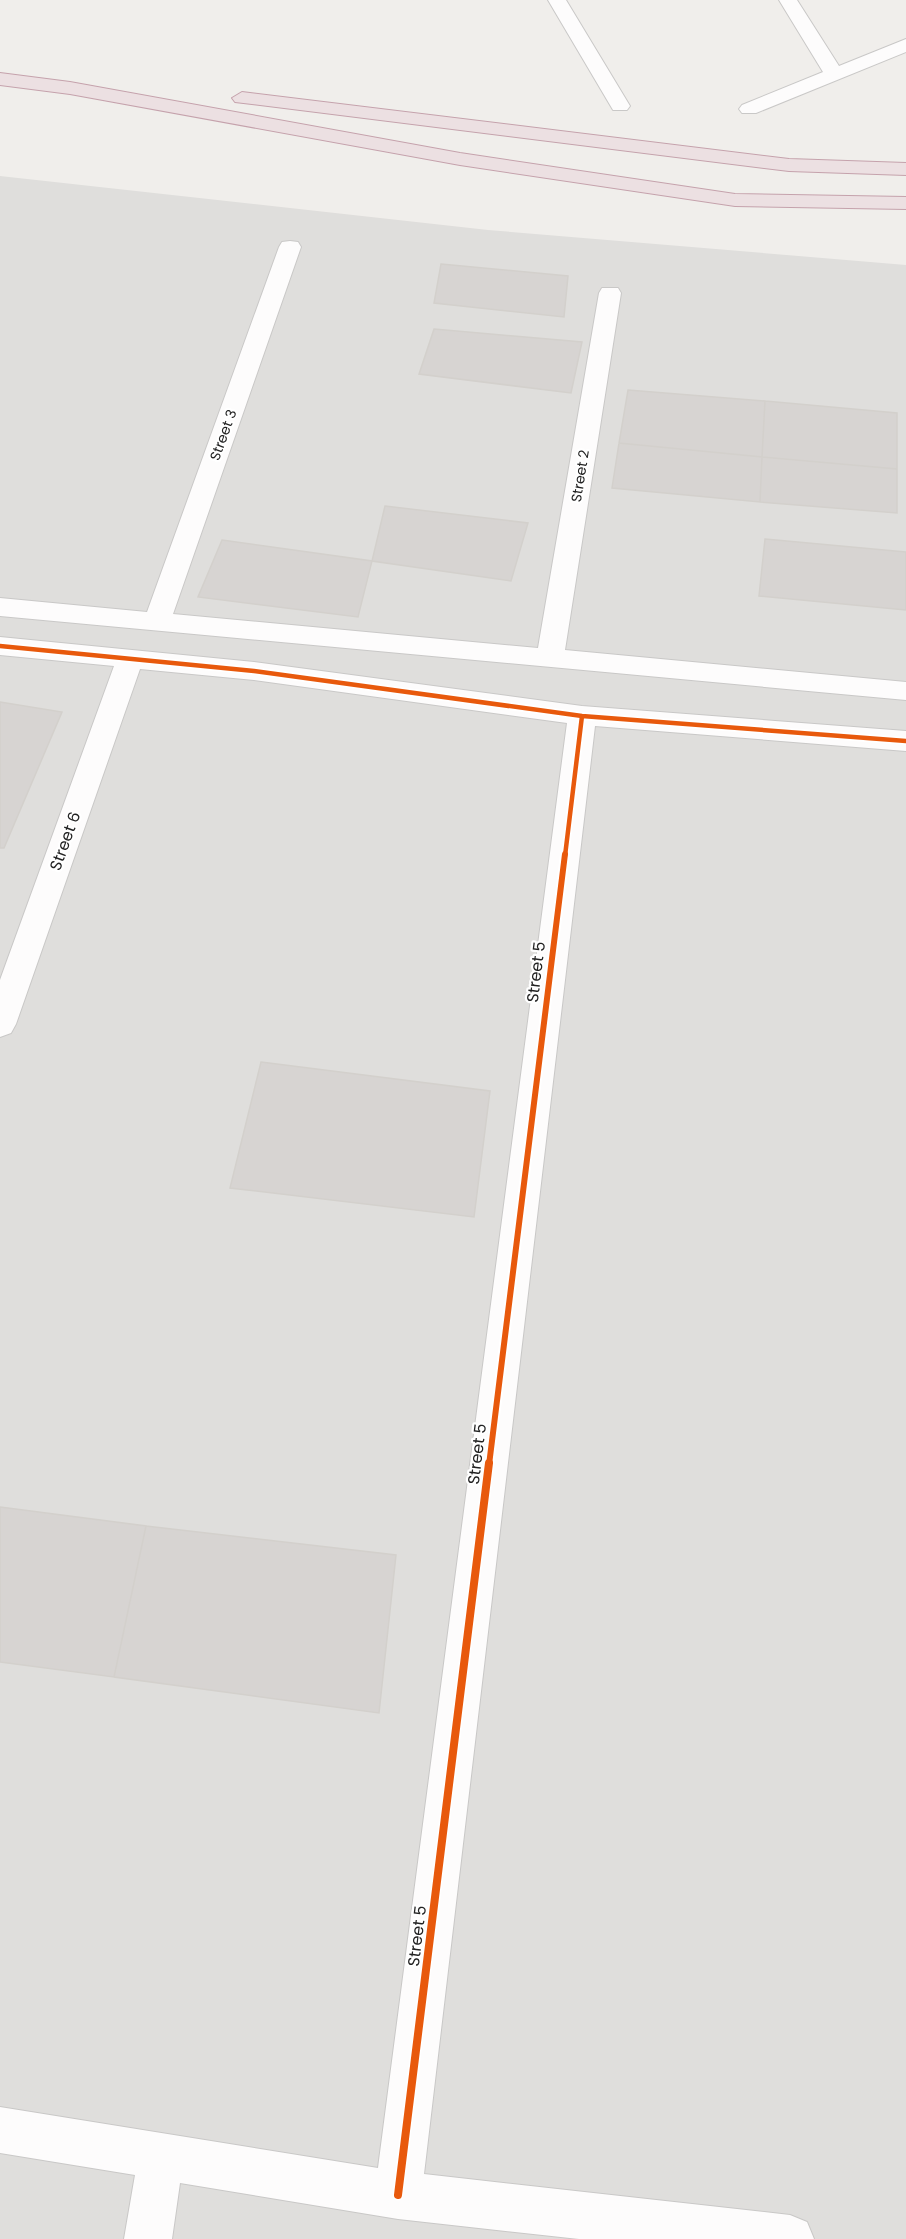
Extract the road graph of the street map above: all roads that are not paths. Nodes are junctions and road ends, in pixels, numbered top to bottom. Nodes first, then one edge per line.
1 (557, 0) edge
2 (788, 0) edge
3 (906, 45) edge
4 (0, 63) edge
5 (835, 75) junction
6 (0, 79) edge
7 (197, 91) dead end
8 (220, 94) dead end
9 (620, 106) dead end
10 (749, 109) dead end
11 (906, 169) edge
12 (906, 202) edge
13 (290, 247) dead end
14 (610, 293) dead end
15 (0, 607) edge
16 (157, 622) junction
17 (265, 633) junction
18 (0, 646) edge
19 (130, 659) junction
20 (550, 659) junction
21 (254, 671) junction
22 (906, 691) edge
23 (582, 716) junction
24 (906, 741) edge
25 (0, 1024) edge
26 (0, 2130) edge
27 (161, 2156) junction
28 (398, 2195) junction
29 (148, 2239) edge
30 (790, 2239) edge

1 - 9 street
2 - 5 street
3 - 5 street
4 - 7 highway
5 - 10 street
6 - 12 highway
8 - 11 highway
13 - 16 street, Street 3
14 - 20 street, Street 2
15 - 16 street
16 - 17 street
17 - 20 street
17 - 21 street
18 - 19 street
19 - 21 street
19 - 25 street, Street 6
20 - 22 street
21 - 23 street
23 - 24 street
23 - 28 street, Street 5
26 - 27 street
27 - 28 street
27 - 29 street
28 - 30 street

